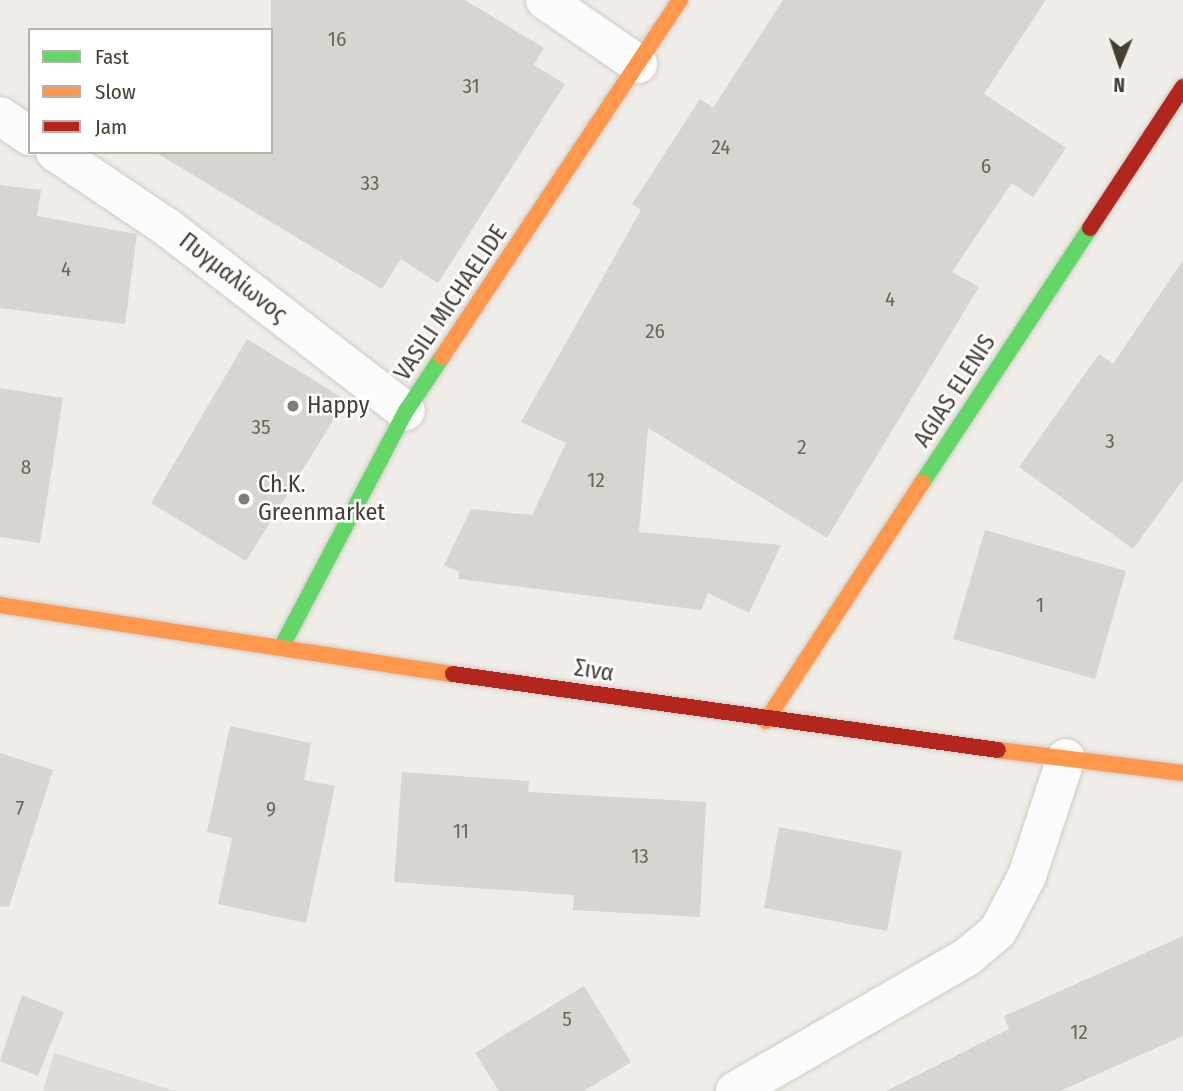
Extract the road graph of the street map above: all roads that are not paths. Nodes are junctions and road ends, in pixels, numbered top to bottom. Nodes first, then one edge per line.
1 (545, 0) edge
2 (680, 0) edge
3 (638, 64) junction
4 (1179, 102) edge
5 (0, 116) edge
6 (28, 135) edge
7 (58, 154) edge
8 (406, 411) junction
9 (0, 605) edge
10 (282, 646) junction
11 (766, 720) junction
12 (1066, 758) junction
13 (1183, 773) edge
14 (734, 1091) edge

1 - 3 street
2 - 3 street, VASILI MICHAELIDE
3 - 8 street, VASILI MICHAELIDE
4 - 11 street, AGIAS ELENIS
5 - 6 street
7 - 8 street, Πυγμαλίωνος
8 - 10 street, VASILI MICHAELIDE
9 - 10 street, Σινα
10 - 11 street, Σινα
11 - 12 street, Σινα
12 - 13 street, Σινα
12 - 14 street

